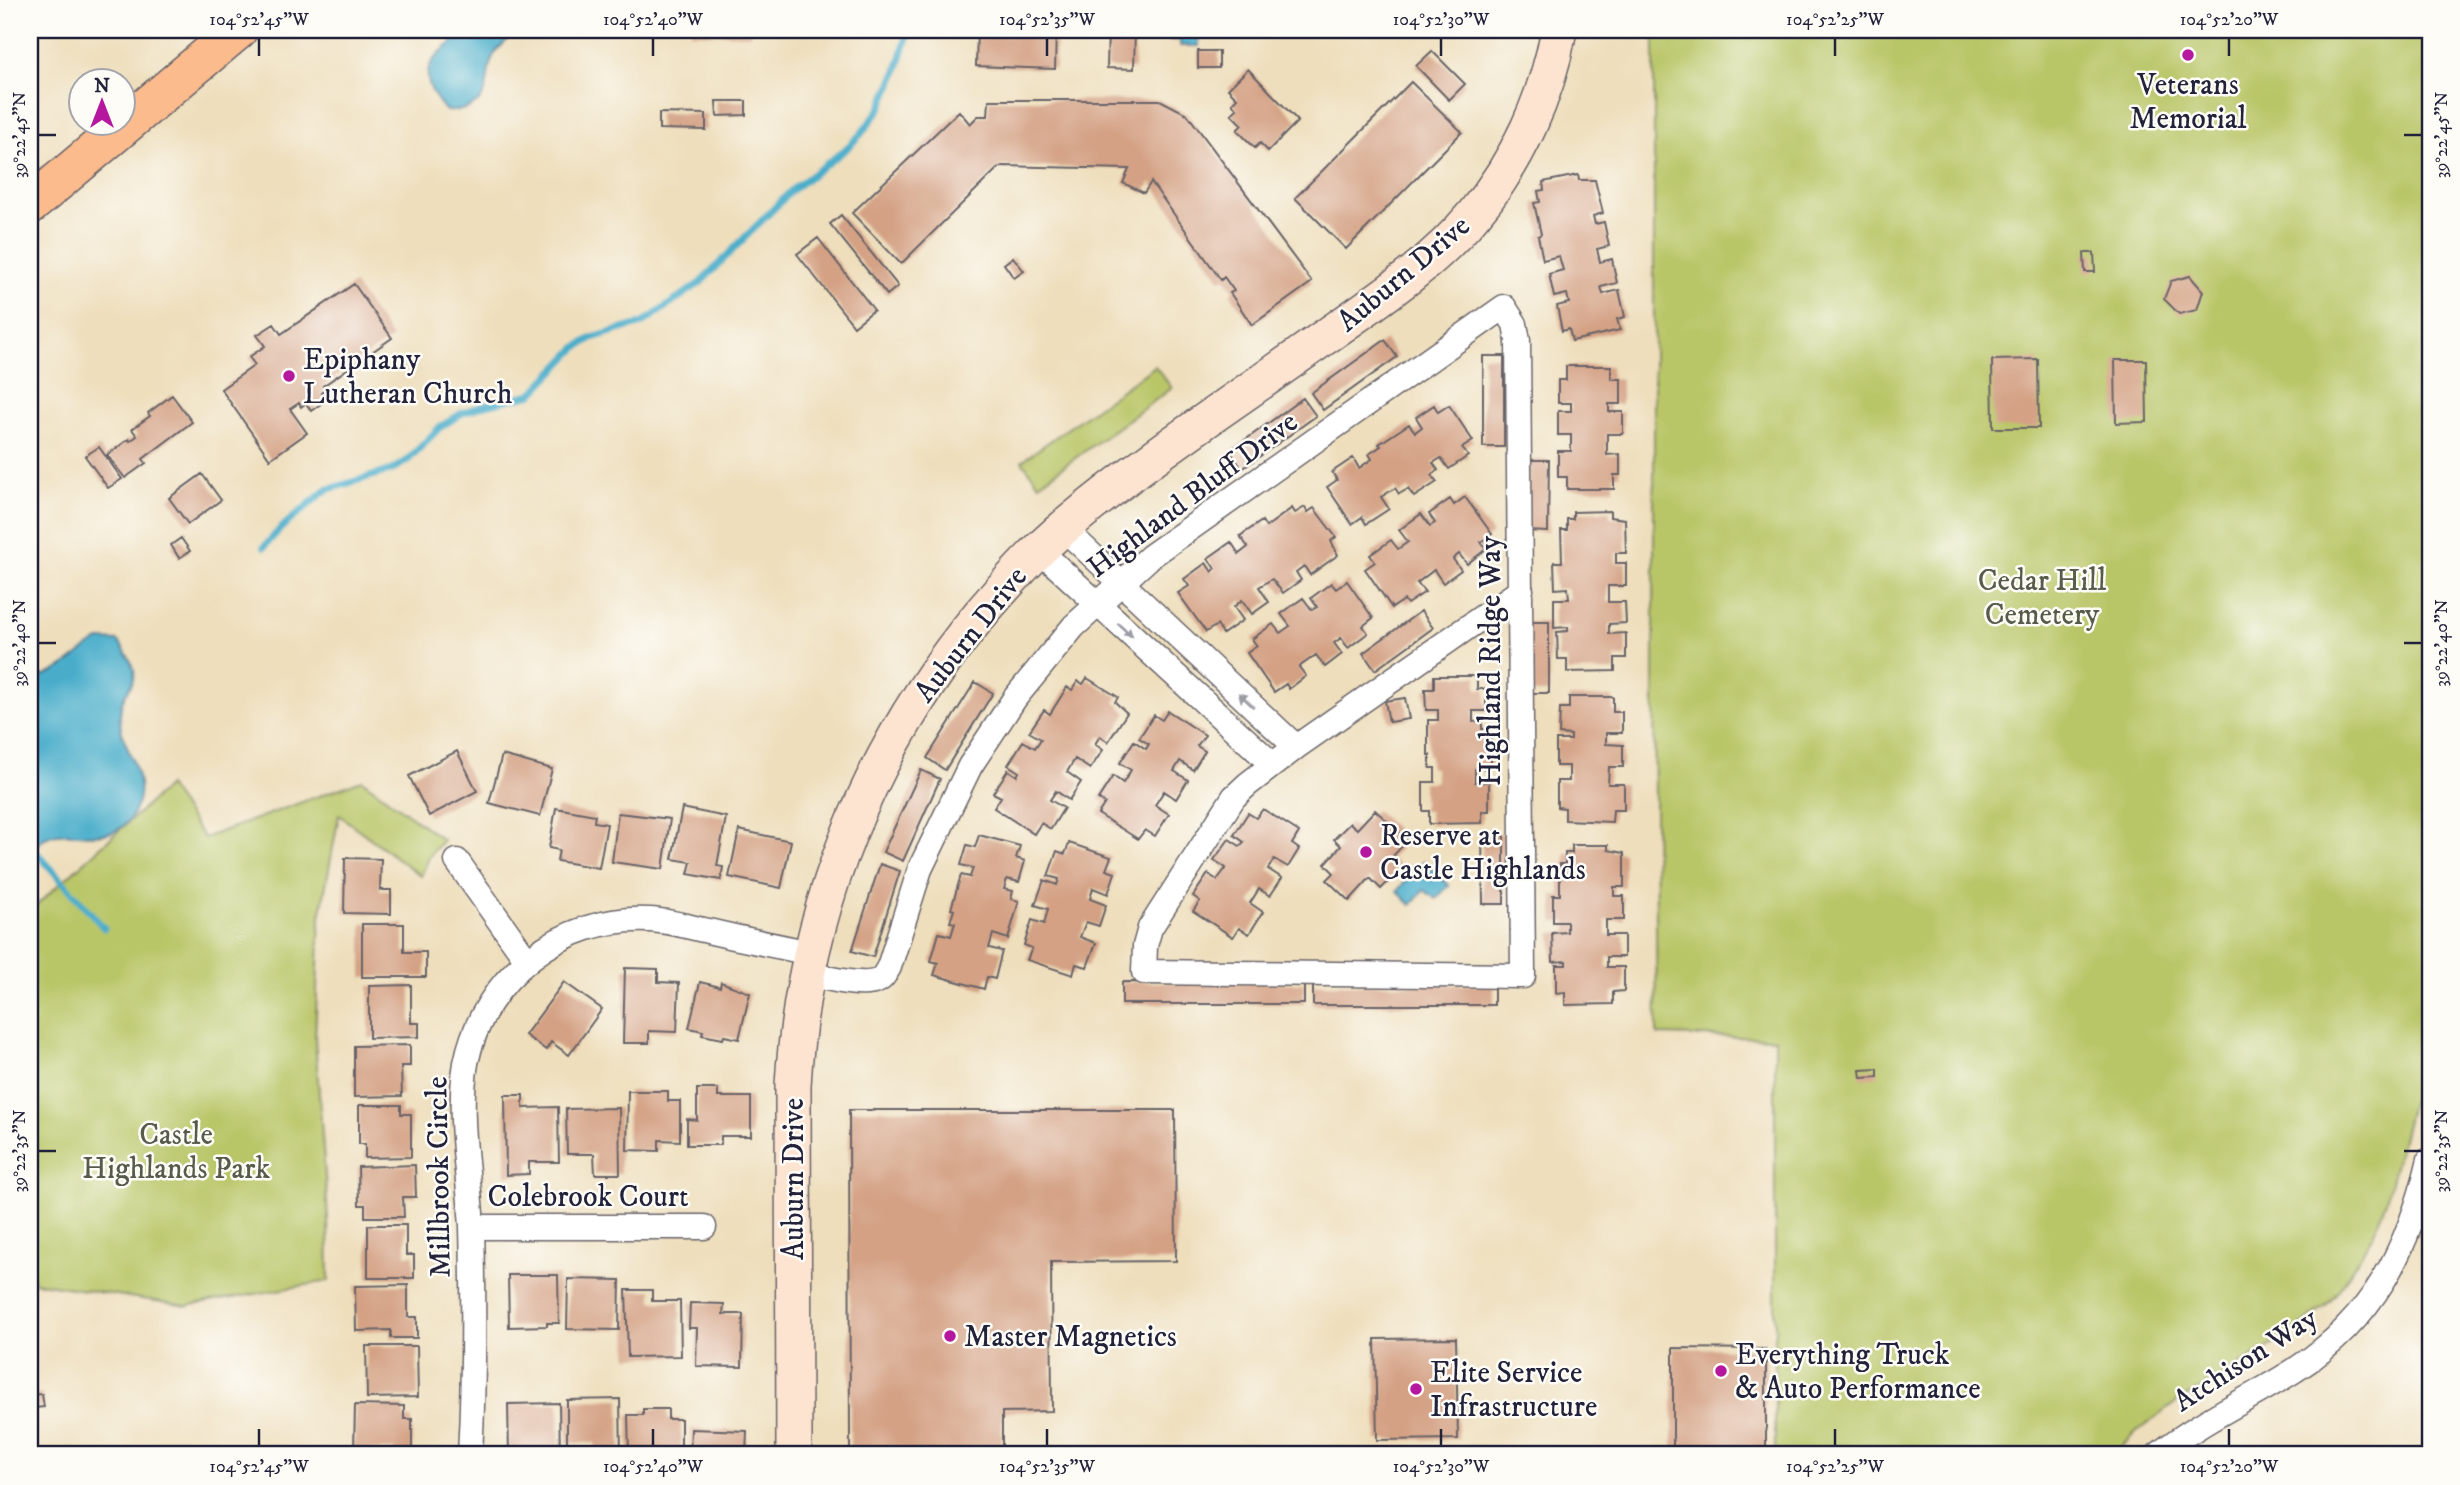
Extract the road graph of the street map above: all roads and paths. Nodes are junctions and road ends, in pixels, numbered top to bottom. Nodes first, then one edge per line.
1 (238, 30) edge
2 (1559, 30) edge
3 (30, 205) edge
4 (1504, 307) joint
5 (1051, 539) junction
6 (1120, 583) junction
7 (1521, 590) junction
8 (1097, 604) junction
9 (1296, 747) junction
10 (1272, 764) junction
11 (457, 861) dead end
12 (527, 960) junction
13 (809, 964) junction
14 (2430, 1158) edge
15 (471, 1227) junction
16 (704, 1227) dead end
17 (470, 1455) edge
18 (794, 1455) edge
19 (2158, 1455) edge

1 - 3 main road
2 - 5 street, Auburn Drive
4 - 6 street, Highland Bluff Drive
4 - 7 street, Highland Ridge Way
5 - 6 street
5 - 8 street
5 - 13 street, Auburn Drive
6 - 8 street, Highland Bluff Drive
9 -> 6 street
7 - 9 street
7 - 10 street, Highland Ridge Way
8 -> 10 street
8 - 13 street, Highland Bluff Drive
9 - 10 street
11 - 12 street
12 - 13 street, Millbrook Circle
12 - 15 street, Millbrook Circle
13 - 18 street, Auburn Drive
14 - 19 street, Atchison Way
15 - 16 street, Colebrook Court
15 - 17 street, Millbrook Circle

